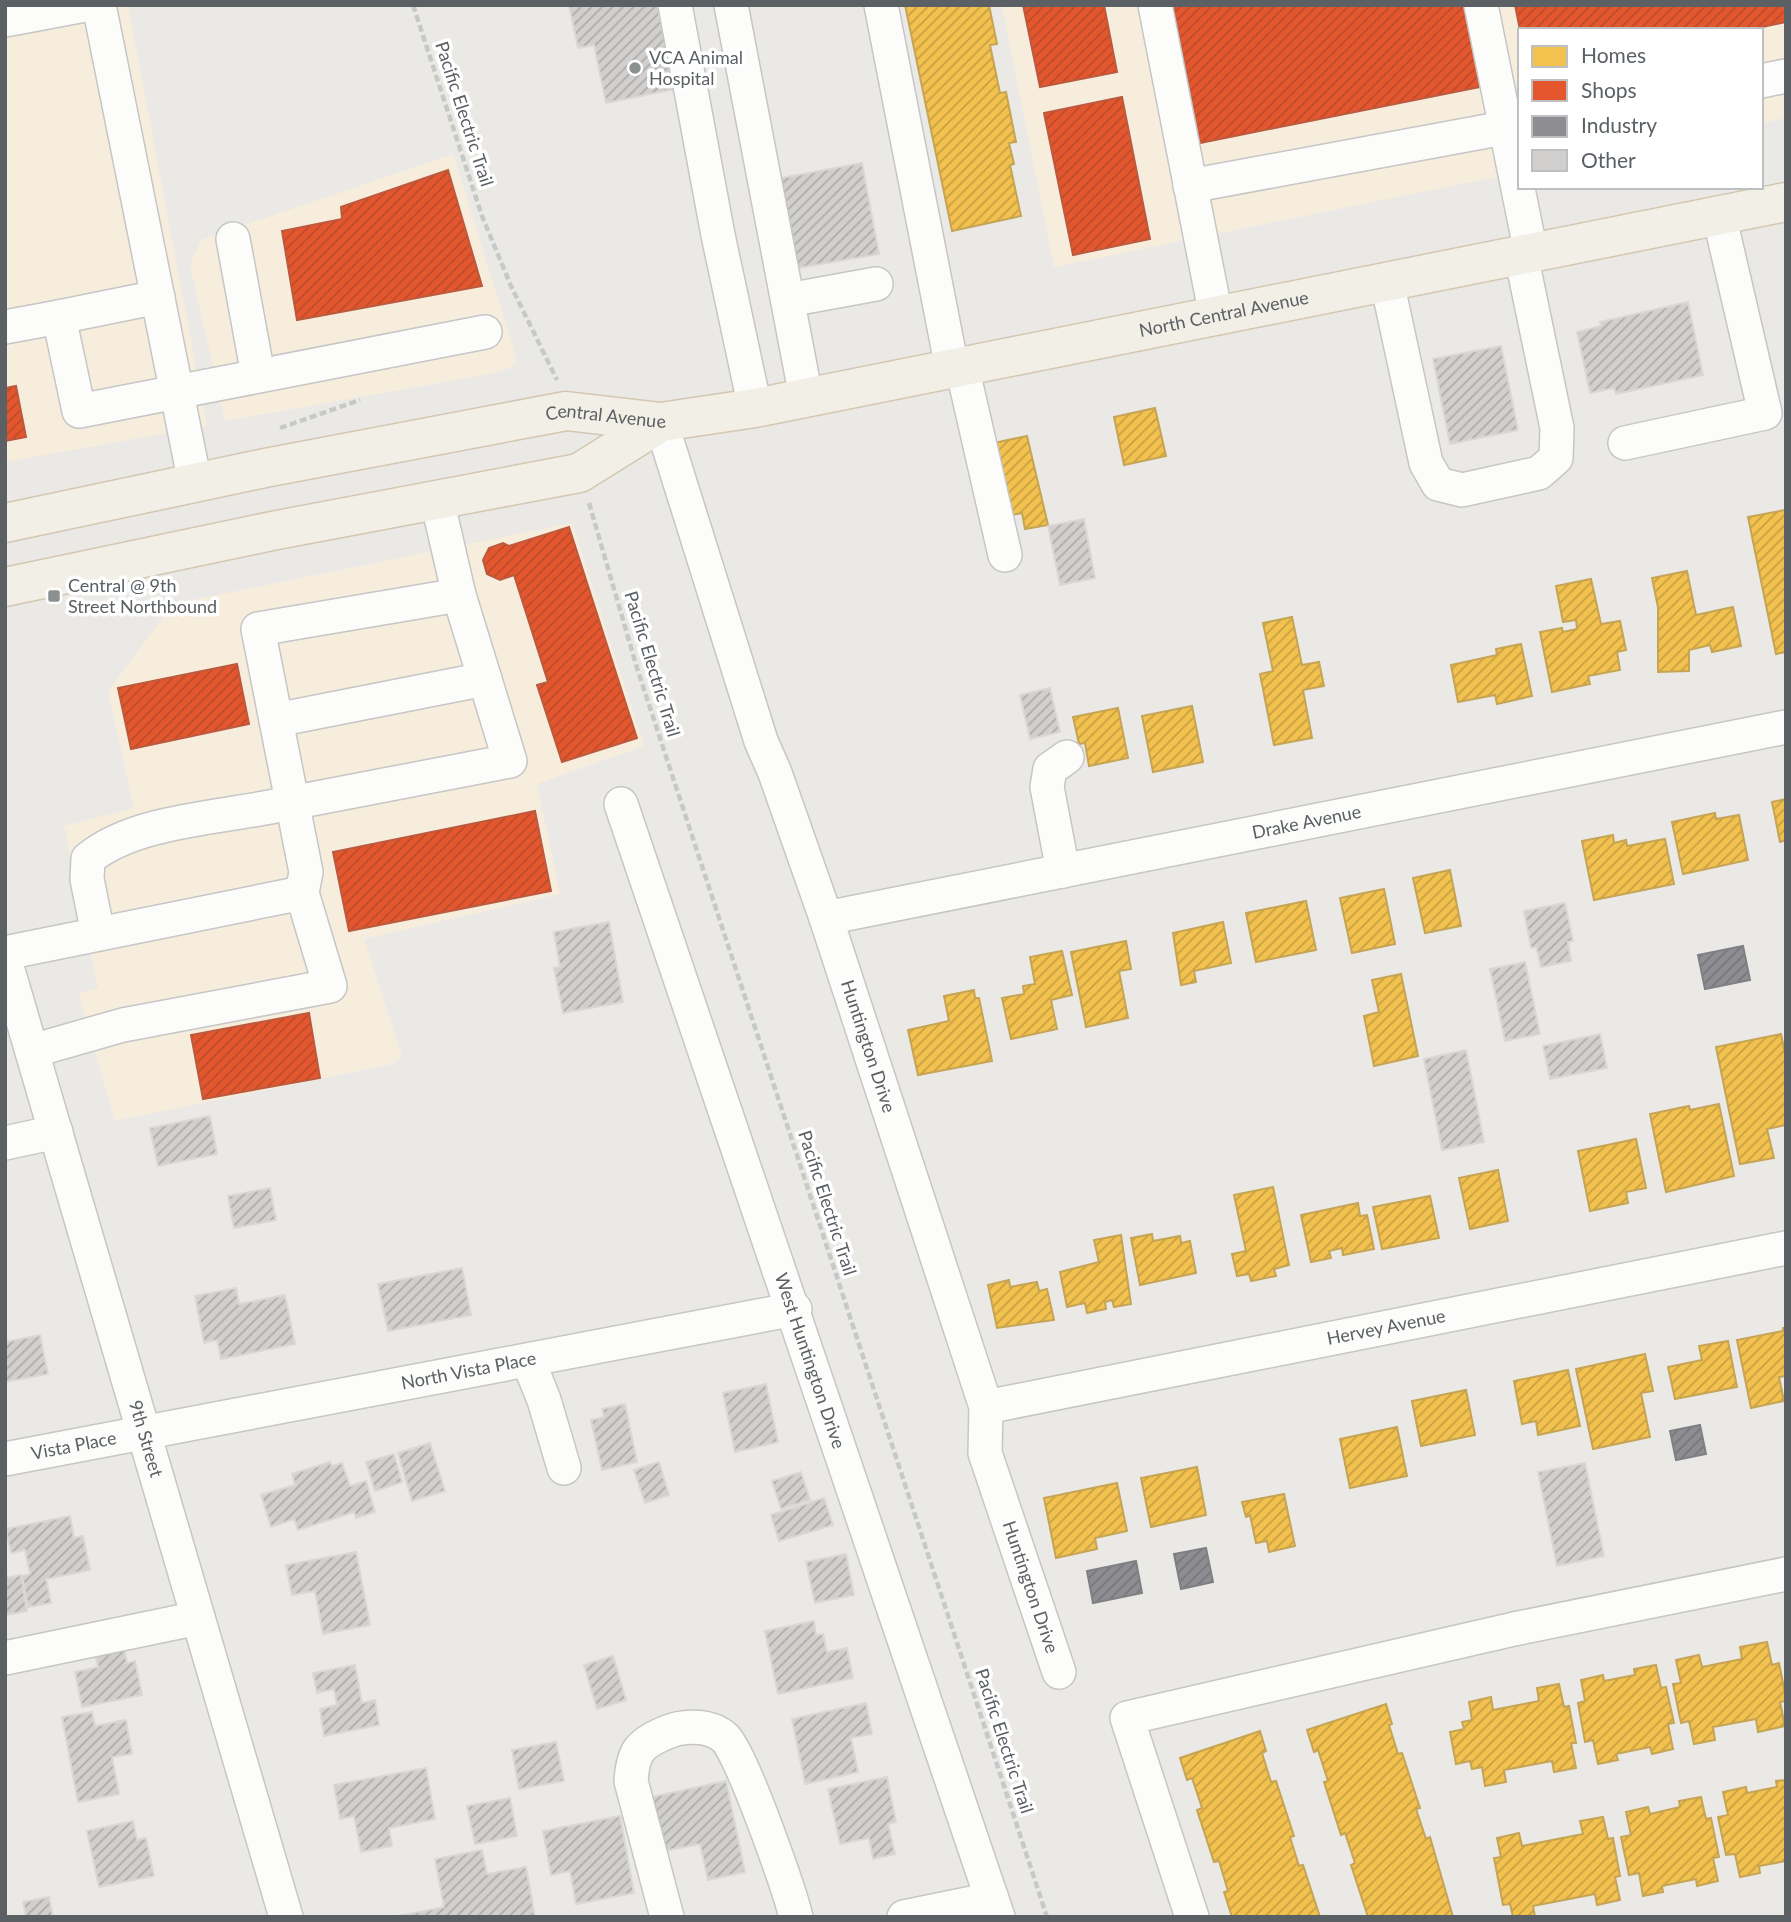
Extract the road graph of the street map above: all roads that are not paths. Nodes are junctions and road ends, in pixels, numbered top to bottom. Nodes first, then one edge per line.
1 (85, 5) edge
2 (99, 5) edge
3 (675, 5) edge
4 (731, 5) edge
5 (881, 5) edge
6 (1154, 5) edge
7 (1481, 5) edge
8 (5, 20) edge
9 (1786, 76) edge
10 (1763, 80) edge
11 (1513, 127) edge
12 (1518, 176) edge
13 (1190, 186) junction
14 (1519, 189) edge
15 (1786, 202) edge
16 (1719, 215) junction
17 (233, 240) dead end
18 (1526, 254) junction
19 (1387, 282) junction
20 (876, 284) dead end
21 (158, 297) junction
22 (788, 300) junction
23 (1216, 316) junction
24 (59, 317) junction
25 (5, 327) edge
26 (485, 332) dead end
27 (957, 367) junction
28 (258, 375) junction
29 (177, 390) junction
30 (806, 397) junction
31 (755, 408) junction
32 (1775, 414) edge
33 (661, 422) junction
34 (1625, 443) dead end
35 (195, 483) junction
36 (437, 500) junction
37 (5, 523) edge
38 (1005, 555) dead end
39 (5, 587) edge
40 (459, 596) junction
41 (485, 679) junction
42 (276, 720) junction
43 (1786, 727) edge
44 (1067, 757) dead end
45 (292, 803) junction
46 (621, 804) dead end
47 (1063, 871) junction
48 (302, 893) junction
49 (826, 918) junction
50 (98, 934) junction
51 (5, 953) edge
52 (5, 960) edge
53 (32, 1051) junction
54 (56, 1132) junction
55 (5, 1143) edge
56 (1786, 1248) edge
57 (795, 1309) junction
58 (528, 1360) junction
59 (986, 1407) junction
60 (144, 1432) junction
61 (5, 1459) edge
62 (564, 1468) dead end
63 (1786, 1574) edge
64 (198, 1618) junction
65 (5, 1658) edge
66 (1059, 1672) dead end
67 (995, 1908) edge
68 (286, 1917) edge
69 (667, 1917) edge
70 (796, 1917) edge
71 (904, 1917) edge
72 (1192, 1917) edge

1 - 8 street
2 - 21 street
3 - 31 street
4 - 22 street
5 - 27 street
6 - 13 street
7 - 11 street
9 - 10 street
11 - 12 street
11 - 13 street
13 - 23 street
14 - 18 street
15 - 16 main road, North Central Avenue
16 - 18 main road, North Central Avenue
16 - 32 street
17 - 28 street
18 - 19 main road, North Central Avenue
18 - 19 street
19 - 23 main road, North Central Avenue
20 - 22 street
21 - 24 street
21 - 29 street
22 - 30 street
23 - 27 main road, North Central Avenue
24 - 25 street
24 - 29 street
26 - 28 street
27 - 30 main road, North Central Avenue
27 - 38 street
28 - 29 street
29 - 35 street
30 - 31 main road, North Central Avenue
31 - 33 main road, North Central Avenue
32 - 34 street
33 - 35 main road, Central Avenue
33 - 36 main road, Central Avenue
33 - 49 street, Huntington Drive
35 - 37 main road, Central Avenue
36 - 39 main road, Central Avenue
36 - 40 street
40 - 41 street
40 - 42 street
41 - 42 street
41 - 45 street
42 - 45 street
43 - 47 street, Drake Avenue
44 - 47 street
45 - 48 street
45 - 50 street
46 - 57 street, West Huntington Drive
47 - 49 street, Drake Avenue
48 - 50 street
48 - 53 street
49 - 59 street, Huntington Drive
50 - 51 street
52 - 53 street, 9th Street
53 - 54 street, 9th Street
54 - 55 street
54 - 60 street, 9th Street
56 - 59 street, Hervey Avenue
57 - 58 street, North Vista Place
57 - 67 street, West Huntington Drive
58 - 60 street, North Vista Place
58 - 62 street
59 - 66 street, Huntington Drive
60 - 61 street, Vista Place
60 - 64 street, 9th Street
63 - 72 street
64 - 65 street
64 - 68 street, 9th Street
67 - 71 street
69 - 70 street

